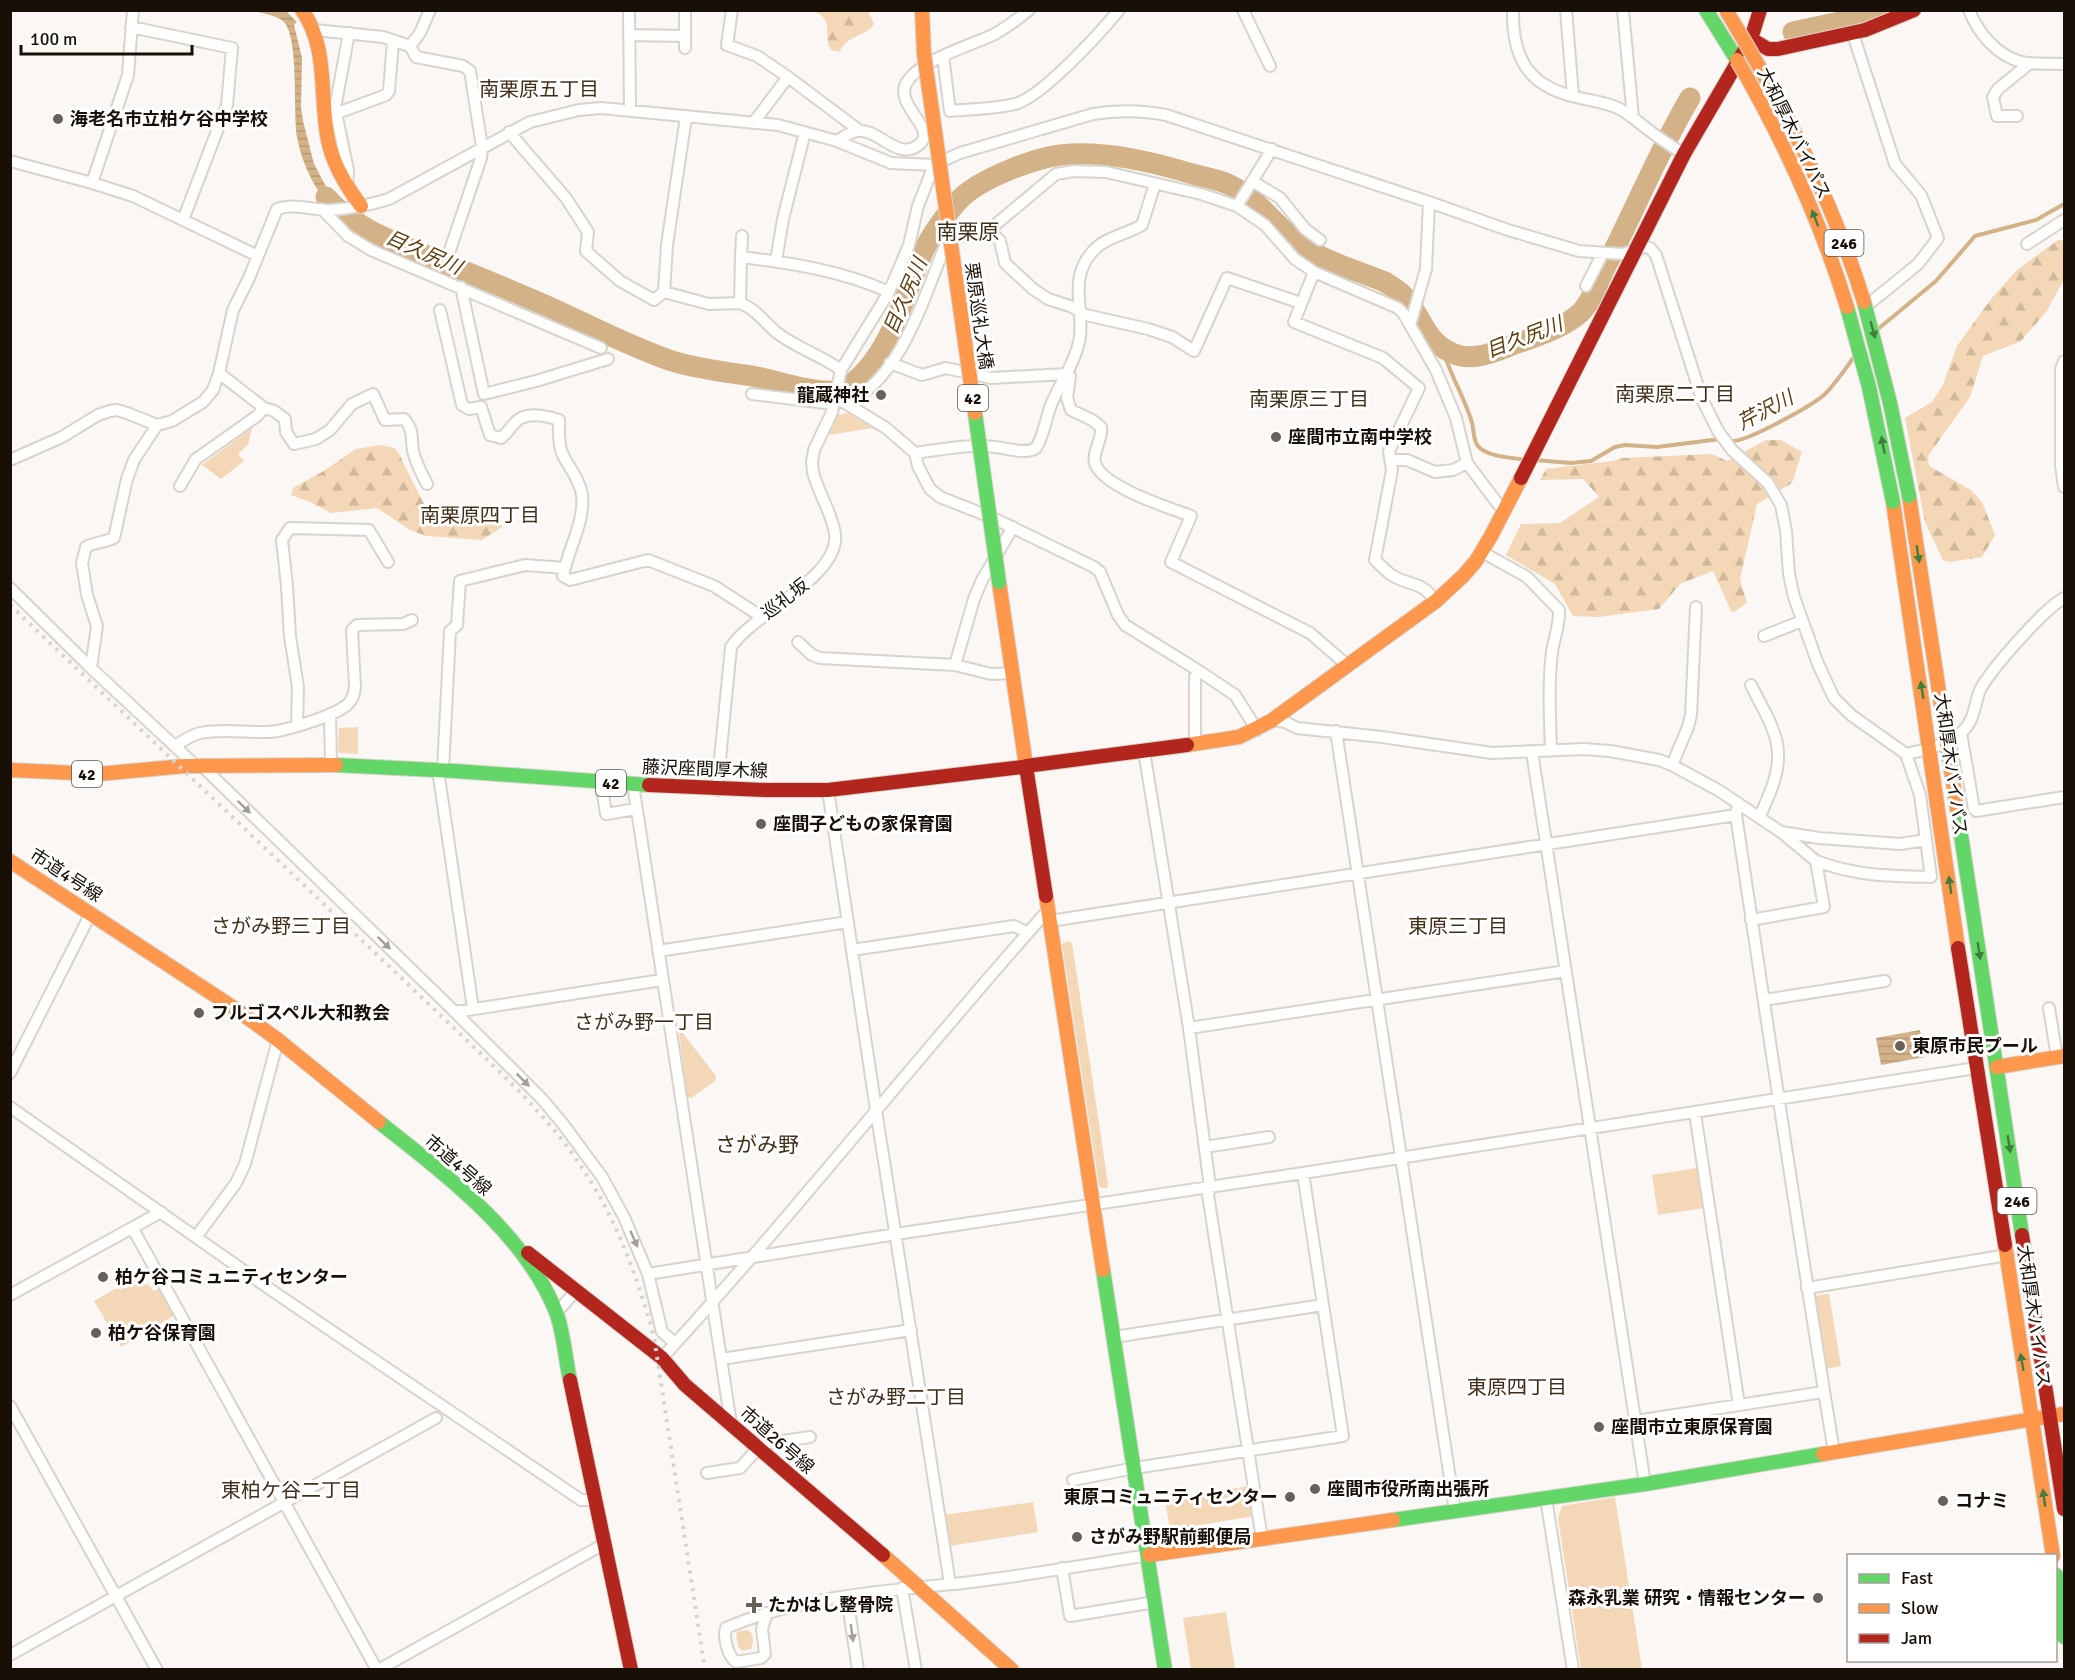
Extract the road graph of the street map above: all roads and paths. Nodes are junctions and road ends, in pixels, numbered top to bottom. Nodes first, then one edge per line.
1 (133, 10) edge
2 (302, 10) edge
3 (430, 10) edge
4 (629, 10) edge
5 (685, 10) edge
6 (732, 10) edge
7 (922, 10) edge
8 (1029, 10) edge
9 (1119, 10) edge
10 (1244, 10) edge
11 (1513, 10) edge
12 (1566, 10) edge
13 (1623, 10) edge
14 (1706, 10) edge
15 (1726, 10) edge
16 (1760, 10) edge
17 (1914, 10) edge
18 (1969, 10) edge
19 (1901, 13) edge
20 (131, 27) junction
21 (315, 30) junction
22 (349, 33) junction
23 (1853, 33) junction
24 (629, 35) junction
25 (1751, 39) junction
26 (393, 40) junction
27 (410, 46) junction
28 (943, 56) junction
29 (2030, 63) junction
30 (2064, 64) edge
31 (1270, 66) dead end
32 (788, 76) junction
33 (1573, 96) junction
34 (630, 110) junction
35 (335, 114) junction
36 (2017, 116) dead end
37 (686, 117) junction
38 (1633, 118) junction
39 (754, 122) junction
40 (860, 131) junction
41 (509, 132) junction
42 (805, 132) junction
43 (876, 135) junction
44 (837, 141) junction
45 (482, 147) junction
46 (1272, 149) junction
47 (1680, 151) junction
48 (863, 152) junction
49 (10, 161) edge
50 (934, 165) junction
51 (1251, 182) junction
52 (92, 183) junction
53 (1155, 184) junction
54 (347, 187) junction
55 (1429, 202) junction
56 (1238, 204) junction
57 (359, 206) junction
58 (324, 209) junction
59 (183, 220) junction
60 (2064, 220) edge
61 (989, 230) junction
62 (742, 236) dead end
63 (1320, 240) dead end
64 (2027, 244) dead end
65 (450, 250) dead end
66 (1629, 252) junction
67 (1605, 253) junction
68 (258, 256) junction
69 (741, 257) junction
70 (776, 261) junction
71 (1314, 272) junction
72 (1586, 286) dead end
73 (461, 287) junction
74 (664, 292) junction
75 (890, 292) junction
76 (740, 303) junction
77 (1301, 303) junction
78 (1870, 303) dead end
79 (440, 310) dead end
80 (1078, 311) junction
81 (1411, 322) junction
82 (601, 348) dead end
83 (608, 359) dead end
84 (2064, 361) edge
85 (890, 363) junction
86 (219, 373) junction
87 (840, 373) junction
88 (1066, 374) junction
89 (752, 394) dead end
90 (834, 402) junction
91 (845, 403) junction
92 (264, 408) junction
93 (157, 425) junction
94 (915, 453) junction
95 (10, 460) edge
96 (1391, 460) junction
97 (1467, 464) junction
98 (427, 484) dead end
99 (180, 486) dead end
100 (2064, 487) edge
101 (1505, 510) junction
102 (1013, 528) junction
103 (1482, 552) junction
104 (388, 562) dead end
105 (565, 568) junction
106 (10, 588) edge
107 (2064, 598) edge
108 (1436, 602) junction
109 (1696, 607) dead end
110 (762, 616) junction
111 (412, 620) dead end
112 (1802, 621) junction
113 (1764, 636) dead end
114 (798, 642) dead end
115 (955, 665) junction
116 (1347, 665) junction
117 (91, 668) junction
118 (1199, 671) junction
119 (1012, 673) junction
120 (1751, 685) dead end
121 (330, 714) junction
122 (1273, 720) junction
123 (297, 726) junction
124 (1257, 730) junction
125 (1335, 731) junction
126 (1961, 733) junction
127 (1947, 741) junction
128 (1195, 744) junction
129 (175, 746) junction
130 (1931, 748) junction
131 (1144, 751) junction
132 (1551, 751) junction
133 (1532, 752) junction
134 (1906, 754) junction
135 (331, 765) junction
136 (1672, 765) junction
137 (199, 766) junction
138 (1026, 766) junction
139 (10, 770) edge
140 (440, 770) junction
141 (601, 782) junction
142 (633, 784) junction
143 (717, 790) junction
144 (828, 790) junction
145 (2064, 797) edge
146 (1739, 803) junction
147 (636, 809) junction
148 (1736, 815) junction
149 (1760, 816) junction
150 (1781, 832) junction
151 (1926, 840) junction
152 (1546, 845) junction
153 (10, 861) edge
154 (1816, 861) junction
155 (1357, 874) junction
156 (1168, 904) junction
157 (92, 913) junction
158 (1050, 915) junction
159 (1751, 920) junction
160 (848, 922) junction
161 (1028, 933) junction
162 (852, 950) junction
163 (658, 951) junction
164 (1566, 971) junction
165 (662, 980) junction
166 (1885, 981) dead end
167 (1378, 999) junction
168 (1764, 1000) junction
169 (2049, 1008) dead end
170 (473, 1009) junction
171 (455, 1012) junction
172 (1189, 1028) junction
173 (278, 1040) junction
174 (2061, 1056) edge
175 (1997, 1066) junction
176 (1976, 1068) junction
177 (10, 1073) edge
178 (1779, 1099) junction
179 (10, 1107) edge
180 (876, 1110) junction
181 (1695, 1113) junction
182 (1590, 1129) junction
183 (1269, 1137) dead end
184 (1205, 1147) junction
185 (1401, 1157) junction
186 (1303, 1173) junction
187 (1210, 1187) junction
188 (1093, 1204) junction
189 (161, 1212) junction
190 (133, 1229) junction
191 (896, 1234) junction
192 (196, 1237) junction
193 (515, 1243) junction
194 (2008, 1256) junction
195 (753, 1257) junction
196 (707, 1265) junction
197 (648, 1274) junction
198 (1807, 1288) junction
199 (576, 1291) junction
200 (10, 1296) edge
201 (713, 1302) junction
202 (1323, 1305) junction
203 (556, 1313) junction
204 (1227, 1320) junction
205 (911, 1330) junction
206 (1114, 1337) junction
207 (675, 1343) junction
208 (662, 1358) junction
209 (721, 1359) junction
210 (1823, 1392) junction
211 (1740, 1405) junction
212 (10, 1406) edge
213 (2057, 1415) edge
214 (436, 1418) dead end
215 (2032, 1420) junction
216 (1636, 1421) junction
217 (731, 1424) junction
218 (810, 1437) dead end
219 (759, 1448) junction
220 (1247, 1451) junction
221 (1834, 1452) junction
222 (1135, 1468) junction
223 (707, 1473) dead end
224 (1073, 1480) dead end
225 (1645, 1484) junction
226 (1546, 1498) junction
227 (595, 1500) junction
228 (285, 1503) junction
229 (2064, 1509) edge
230 (1455, 1511) junction
231 (1262, 1539) junction
232 (604, 1544) junction
233 (2053, 1554) edge
234 (1149, 1556) junction
235 (1062, 1568) junction
236 (950, 1584) junction
237 (918, 1587) junction
238 (902, 1588) junction
239 (2057, 1589) edge
240 (117, 1596) junction
241 (847, 1597) junction
242 (1155, 1602) junction
243 (767, 1613) junction
244 (2064, 1637) edge
245 (12, 1655) edge
246 (1010, 1669) edge
247 (158, 1670) edge
248 (377, 1670) edge
249 (631, 1670) edge
250 (858, 1670) edge
251 (916, 1670) edge
252 (1165, 1670) edge
253 (1574, 1670) edge

1 - 20 street
2 - 21 main road
3 - 27 street
4 - 24 street
5 - 24 street
6 - 32 street
7 - 119 main road, 栗原巡礼大橋 / 42, bridge
8 - 28 street
9 - 28 street
10 - 31 street
11 - 33 street
12 - 33 street
13 - 38 street
130 -> 14 main road, 大和厚木バイパス / 246, bridge
15 -> 127 main road, 大和厚木バイパス / 246, bridge
16 - 25 main road, 藤沢座間厚木線
17 - 19 main road
18 - 29 street
19 - 23 main road
20 - 52 street
20 - 59 street
21 - 22 street
21 - 54 main road
22 - 26 street
22 - 35 street
23 - 25 main road
23 - 78 street
24 - 34 street
25 - 47 main road, 藤沢座間厚木線
26 - 27 street
26 - 35 street
27 - 45 street
28 - 43 street
29 - 30 street
29 - 36 street
32 - 39 street
32 - 40 street
33 - 38 street
34 - 37 street
34 - 41 street
35 - 54 street
37 - 39 street
37 - 74 street
38 - 47 street
39 - 42 street
40 - 43 street
40 - 44 street
41 - 45 street
41 - 74 street
42 - 44 street
42 - 70 street
43 - 48 street
44 - 48 street
45 - 57 street
45 - 65 street
46 - 50 street
46 - 51 street
46 - 55 street
47 - 66 main road, 藤沢座間厚木線
48 - 50 street
49 - 52 street
50 - 75 street
51 - 56 street
51 - 63 street
52 - 59 street
53 - 56 street
53 - 61 street
53 - 80 street
54 - 57 main road
55 - 67 street
55 - 81 street
56 - 71 street
57 - 58 street
58 - 68 street
58 - 73 street
59 - 68 street
60 - 64 street
61 - 80 street
61 - 85 street
62 - 69 street
66 - 67 street
66 - 101 main road, 藤沢座間厚木線
66 - 112 street
67 - 72 street
68 - 86 street
69 - 70 street
69 - 76 street
70 - 75 street
71 - 77 street
71 - 81 street
73 - 82 street
73 - 83 street
74 - 76 street
75 - 87 street
76 - 87 street
77 - 80 street
77 - 96 street
79 - 105 street
80 - 88 street
81 - 97 street
84 - 100 street
85 - 88 street
85 - 91 street
86 - 92 street
86 - 93 street
87 - 90 street, 巡礼坂
88 - 94 street
88 - 116 street
89 - 90 street
90 - 91 street
90 - 110 street, 巡礼坂
91 - 94 street
92 - 98 street
92 - 99 street
93 - 95 street
93 - 117 street
94 - 102 street
96 - 97 street
96 - 108 street
97 - 101 street
101 - 103 main road, 藤沢座間厚木線
102 - 115 street
102 - 118 street
103 - 108 main road, 藤沢座間厚木線
103 - 132 street
104 - 123 street
105 - 110 street
105 - 140 street
106 - 117 street
107 - 126 street
108 - 116 main road, 藤沢座間厚木線
109 - 136 street
110 - 143 street, 巡礼坂
111 - 121 street
112 - 113 street
112 - 134 street
114 - 115 street
115 - 119 street
116 - 122 main road, 藤沢座間厚木線
117 - 129 street
118 - 124 street
118 - 128 street
119 - 138 main road, 42
120 - 149 street
121 - 123 street
121 - 135 street
122 - 124 main road, 藤沢座間厚木線
122 - 125 street
123 - 129 street
124 - 128 main road, 藤沢座間厚木線
125 - 133 street
125 - 155 street
126 - 127 street
126 - 145 street
127 - 130 street
127 -> 175 main road, 大和厚木バイパス / 246
128 - 131 main road, 藤沢座間厚木線
129 - 137 street
130 - 134 street
176 -> 130 main road, 大和厚木バイパス / 246
131 - 138 main road, 藤沢座間厚木線
131 - 156 street
132 - 133 street
132 - 136 street
133 - 152 street
134 - 151 street
135 - 137 main road, 藤沢座間厚木線 / 42
135 - 140 main road, 藤沢座間厚木線 / 42
136 - 146 street
137 - 139 main road, 42
137 -> 171 street
138 - 144 main road, 藤沢座間厚木線 / 42
138 - 158 main road
140 - 141 main road, 藤沢座間厚木線 / 42
140 - 170 street
141 - 142 main road, 藤沢座間厚木線 / 42
141 - 147 street
142 - 143 main road, 藤沢座間厚木線 / 42
142 - 147 street
143 - 144 main road, 藤沢座間厚木線 / 42
144 - 160 street
146 - 148 street
146 - 149 street
147 - 163 street
148 - 152 street
148 - 159 street
149 - 150 street
150 - 151 street
150 - 154 street
151 - 154 street
152 - 155 street
152 - 164 street
153 - 157 main road, 市道4号線
154 - 159 street
155 - 156 street
155 - 167 street
156 - 158 street
156 - 172 street
157 - 173 main road, 市道4号線
157 - 177 street
158 - 161 street
158 - 188 main road
159 - 168 street
160 - 162 street
160 - 163 street
161 - 162 street
161 - 180 street
162 - 180 street
163 - 165 street
164 - 167 street
164 - 182 street
165 - 170 street
165 - 196 street
166 - 168 street
167 - 172 street
167 - 185 street
168 - 178 street
169 - 174 street
170 - 171 street
171 -> 197 street
172 - 184 street
173 - 192 street
173 - 193 main road, 市道4号線
174 - 175 main road
175 -> 213 main road, 大和厚木バイパス / 246
176 - 178 street
176 - 194 main road, 大和厚木バイパス / 246
178 - 181 street
178 - 198 street
179 - 189 street
180 - 191 street
180 - 195 street
181 - 182 street
181 - 211 street
182 - 185 street
182 - 216 street
183 - 184 street
184 - 187 street
185 - 186 street
185 - 230 street
186 - 187 street
186 - 202 street
187 - 188 street
187 - 204 street
188 - 191 street
188 - 206 main road
189 - 190 street
189 - 192 street
190 - 200 street
190 - 228 street
191 - 195 street
191 - 205 street
192 - 227 street
193 - 199 main road, 市道26号線
193 - 203 main road, 市道4号線
194 - 198 street
215 -> 194 main road, 大和厚木バイパス / 246
195 - 196 street
195 - 201 street
196 - 197 street
196 - 201 street
197 - 207 street
198 - 210 street
199 - 203 street
199 - 208 main road, 市道26号線
201 - 207 street
201 - 209 street
202 - 204 street
202 - 220 street
203 - 227 main road, 市道4号線
204 - 206 street
204 - 220 street
205 - 209 street
205 - 236 street
206 - 222 main road
207 - 208 street
208 - 217 main road, 市道26号線
209 - 217 street
210 - 211 street
210 - 221 street
211 - 216 street
212 - 240 street
213 - 215 main road
213 - 229 main road, 大和厚木バイパス / 246
214 - 228 street
215 - 221 main road
233 -> 215 main road, 大和厚木バイパス / 246
216 - 225 street
217 - 219 main road, 市道26号線
218 - 219 street
219 - 223 street
219 - 237 main road, 市道26号線
220 - 222 street
220 - 231 street
221 - 225 main road
222 - 224 street
222 - 234 main road
225 - 226 main road
226 - 230 main road
226 - 253 street
227 - 232 main road, 市道4号線
228 - 240 street
228 - 248 street
230 - 231 main road
231 - 234 main road
232 - 248 street
232 - 249 main road, 市道4号線
234 - 235 street
234 - 242 main road
235 - 236 street
235 - 242 street
236 - 237 street
237 - 238 street
237 - 246 main road, 市道26号線
238 - 241 street
238 - 251 street
239 - 244 main road
240 - 245 street
240 - 247 street
241 - 243 street
241 -> 250 street
242 - 252 main road
243 - 243 street

